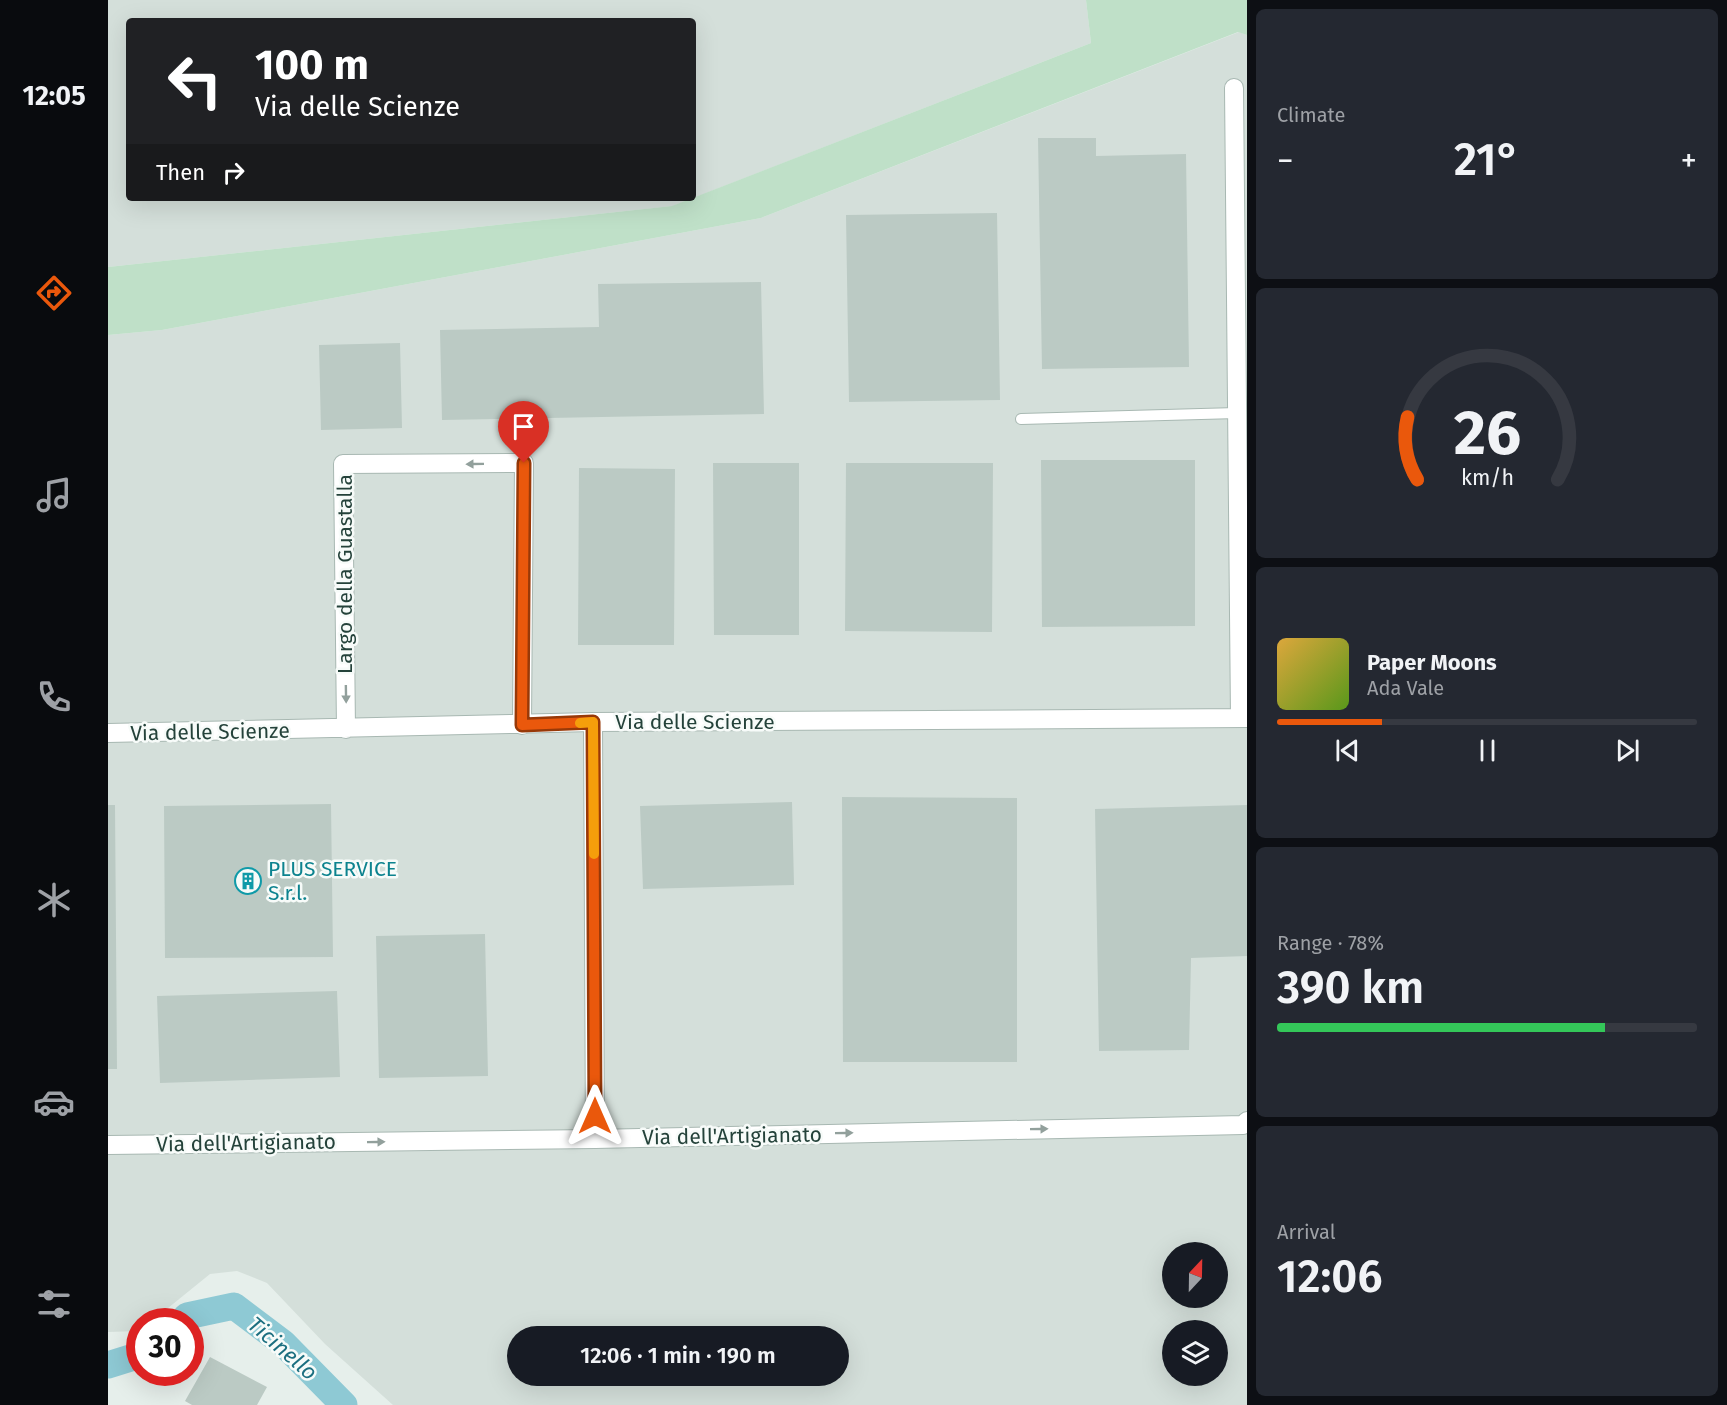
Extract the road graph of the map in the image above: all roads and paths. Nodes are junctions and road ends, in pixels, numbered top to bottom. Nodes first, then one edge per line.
1 (1234, 88) dead end
2 (1237, 413) junction
3 (1021, 419) dead end
4 (1244, 718) edge
5 (593, 722) junction
6 (522, 725) junction
7 (346, 729) junction
8 (108, 733) edge
9 (1247, 1121) edge
10 (595, 1139) junction
11 (108, 1145) edge

1 - 2 street
2 - 3 lane
2 - 4 street
4 - 5 street, Via delle Scienze
5 - 6 street, Via delle Scienze
5 - 10 street
6 - 7 street, Via delle Scienze
6 -> 7 street, Largo della Guastalla
7 - 8 street, Via delle Scienze
10 -> 9 street, Via dell'Artigianato
11 -> 10 street, Via dell'Artigianato

